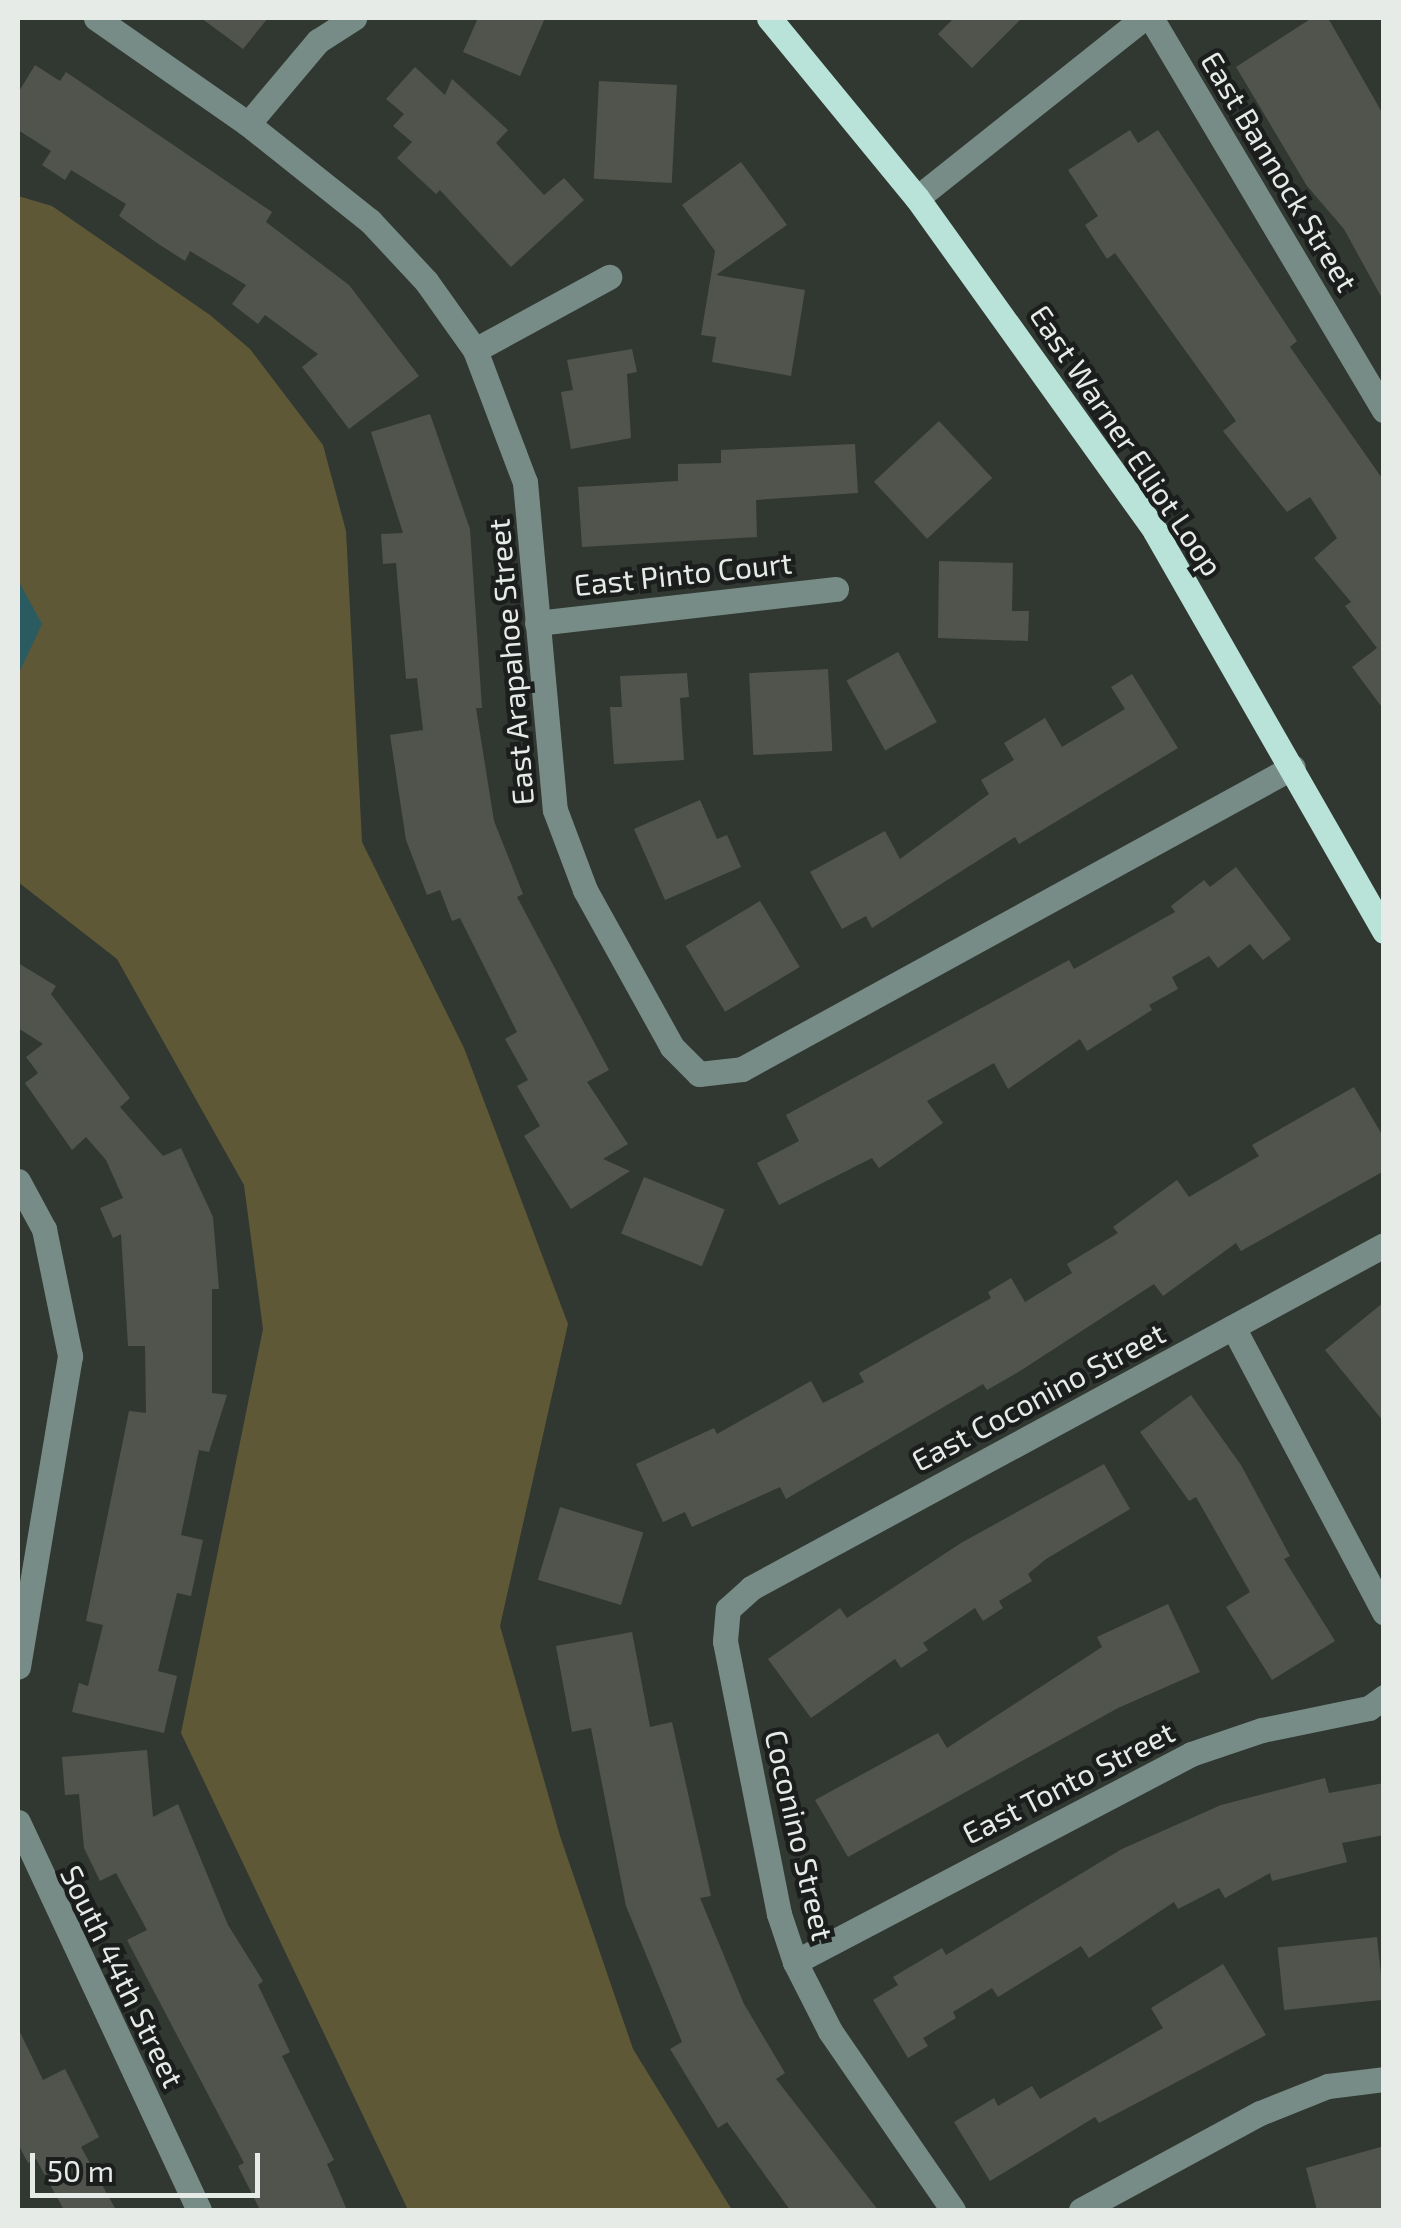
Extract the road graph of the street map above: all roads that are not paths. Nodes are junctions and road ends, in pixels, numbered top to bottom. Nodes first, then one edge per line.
1 (96, 18) edge
2 (354, 18) edge
3 (769, 18) edge
4 (1147, 18) edge
5 (248, 124) junction
6 (917, 198) junction
7 (609, 277) dead end
8 (475, 350) junction
9 (1384, 410) edge
10 (836, 589) dead end
11 (538, 623) junction
12 (1294, 767) junction
13 (1384, 931) edge
14 (18, 1181) edge
15 (1384, 1246) edge
16 (1233, 1327) junction
17 (728, 1610) joint
18 (1384, 1612) edge
19 (18, 1667) edge
20 (1384, 1697) edge
21 (18, 1822) edge
22 (794, 1962) junction
23 (1384, 2080) edge
24 (199, 2210) edge
25 (954, 2210) edge
26 (1081, 2210) edge

1 - 5 street, East Arapahoe Street
2 - 5 street
3 - 6 main road, East Warner Elliot Loop
4 - 6 street
4 - 9 street, East Bannock Street
5 - 8 street, East Arapahoe Street
6 - 12 main road, East Warner Elliot Loop
7 - 8 street
8 - 11 street, East Arapahoe Street
10 - 11 street, East Pinto Court
11 - 12 street, East Arapahoe Street
12 - 13 main road, East Warner Elliot Loop
14 - 19 street
15 - 16 street, East Coconino Street
16 - 17 street, East Coconino Street
16 - 18 street
17 - 22 street, Coconino Street
20 - 22 street, East Tonto Street
21 - 24 street, South 44th Street
22 - 25 street, Coconino Street
23 - 26 street

